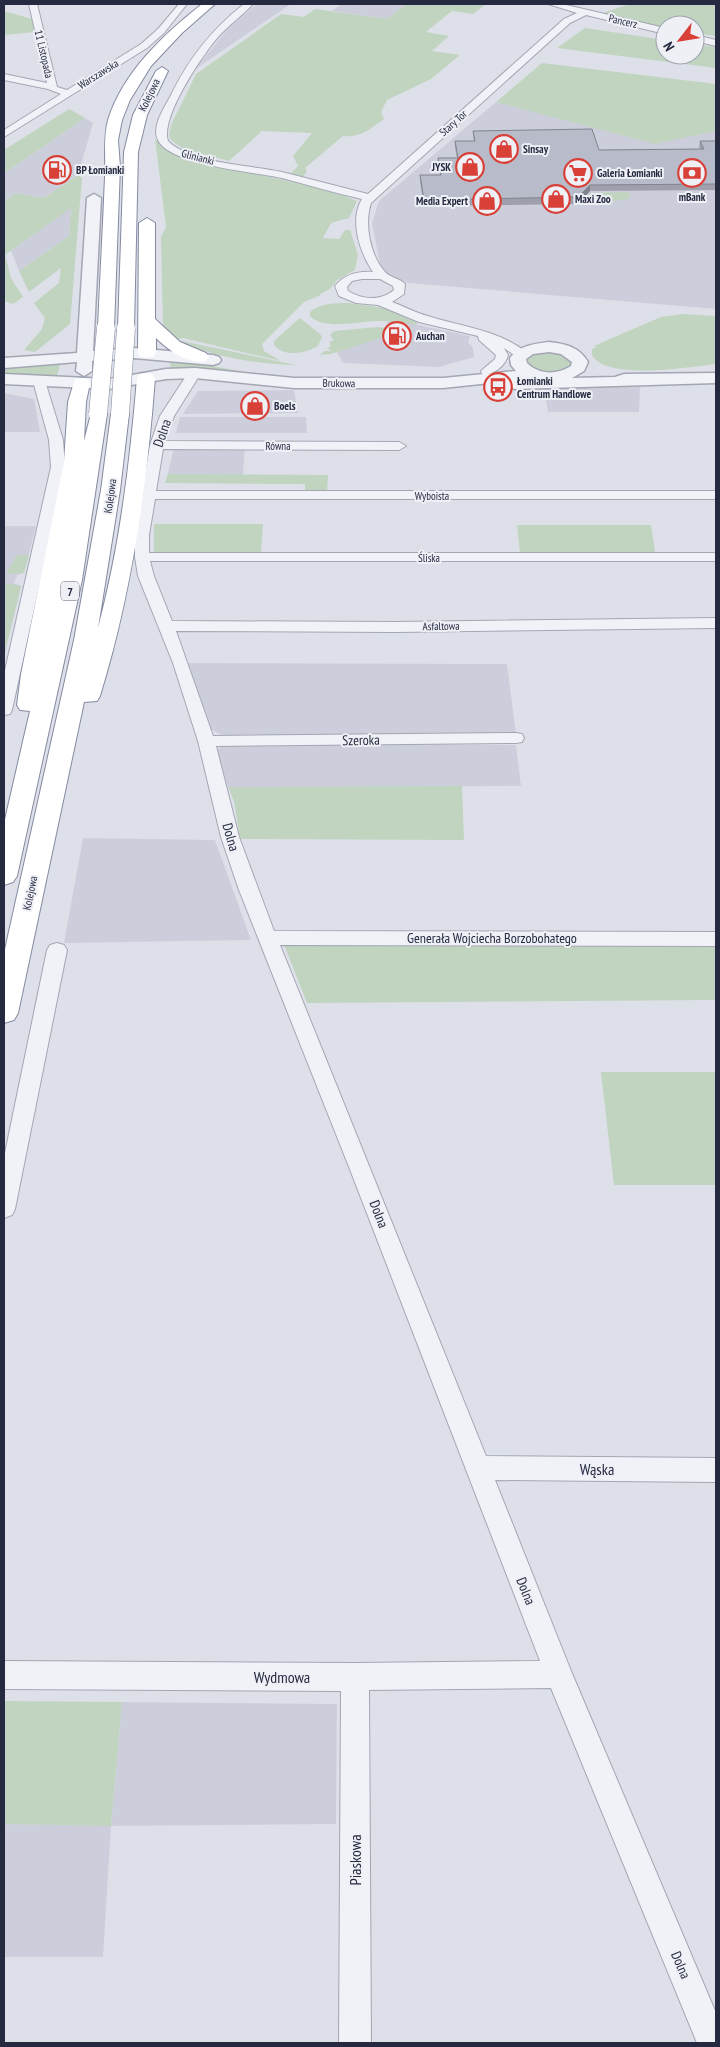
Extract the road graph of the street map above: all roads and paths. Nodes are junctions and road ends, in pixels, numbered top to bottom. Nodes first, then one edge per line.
1 (33, 4) edge
2 (183, 4) edge
3 (249, 4) edge
4 (552, 4) edge
5 (221, 6) edge
6 (585, 12) junction
7 (203, 25) dead end
8 (655, 29) edge
9 (4, 77) edge
10 (52, 87) junction
11 (68, 93) junction
12 (4, 134) edge
13 (111, 141) junction
14 (99, 167) dead end
15 (145, 167) dead end
16 (95, 182) dead end
17 (94, 198) joint
18 (370, 198) junction
19 (147, 204) dead end
20 (368, 255) junction
21 (357, 276) junction
22 (382, 276) junction
23 (398, 293) junction
24 (376, 301) junction
25 (148, 321) junction
26 (452, 324) junction
27 (472, 329) junction
28 (87, 335) junction
29 (542, 347) junction
30 (147, 353) junction
31 (85, 356) junction
32 (519, 358) junction
33 (42, 360) junction
34 (4, 363) edge
35 (197, 365) junction
36 (575, 369) junction
37 (487, 370) junction
38 (532, 374) junction
39 (146, 378) junction
40 (716, 378) edge
41 (4, 379) edge
42 (641, 379) junction
43 (39, 381) junction
44 (457, 382) junction
45 (81, 383) junction
46 (157, 445) junction
47 (399, 446) dead end
48 (148, 494) junction
49 (716, 495) edge
50 (142, 557) junction
51 (716, 557) edge
52 (716, 623) edge
53 (166, 626) junction
54 (4, 710) edge
55 (516, 738) dead end
56 (206, 741) junction
57 (62, 750) junction
58 (29, 766) junction
59 (4, 876) edge
60 (269, 938) junction
61 (716, 939) edge
62 (57, 950) dead end
63 (4, 1014) edge
64 (4, 1209) edge
65 (478, 1468) junction
66 (716, 1470) edge
67 (559, 1674) junction
68 (4, 1675) edge
69 (355, 1677) junction
70 (712, 2033) edge
71 (355, 2043) edge

1 - 10 street, 11 Listopada
2 - 11 street, Warszawska
3 - 18 street, Glinianki
4 - 6 street, Pancerz
5 - 7 highway, Kolejowa / 7
5 - 13 highway, Kolejowa / 7
6 - 8 street, Pancerz
6 - 18 street, Stary Tor
9 - 10 street
10 - 11 street, 11 Listopada
11 - 12 street, Warszawska
13 - 14 highway
13 - 58 highway, Kolejowa / 7, bridge
15 - 57 highway, Kolejowa / 7, bridge
16 - 17 highway
17 - 28 street
18 - 20 street
19 - 25 highway
20 - 21 street
20 - 22 street
21 - 22 street
21 - 24 street
22 - 23 street
23 - 24 street
23 - 26 street
24 - 26 street
25 - 30 highway
25 - 35 highway
26 - 27 street
27 - 29 street
27 - 32 street
27 - 37 street
28 - 31 street
28 - 33 street
29 - 32 street, Brukowa
29 - 36 street
30 - 31 street, Brukowa
30 - 35 street, Brukowa
30 - 39 street
31 - 33 street
31 - 45 street
32 - 37 street, Brukowa
32 - 38 street
33 - 34 street
35 - 37 street, Brukowa
35 - 39 street, Brukowa
35 - 44 street, Brukowa
35 - 46 street, Dolna
36 - 38 street, Brukowa
36 - 42 street
38 - 44 street, Brukowa
39 - 45 street, Brukowa
39 - 57 highway
40 - 42 street
41 - 43 street
42 - 44 street
43 - 45 street
43 - 54 street
45 - 58 highway
46 - 47 street, Równa
46 - 48 street, Dolna
48 - 49 street, Wyboista
48 - 50 street, Dolna
50 - 51 street, Śliska
50 - 53 street, Dolna
52 - 53 street, Asfaltowa
53 - 56 street, Dolna
55 - 56 street, Szeroka
56 - 60 street, Dolna
57 - 63 highway, Kolejowa / 7
58 - 59 highway, Kolejowa / 7
60 - 61 street, Generała Wojciecha Borzobohatego
60 - 65 street, Dolna
62 - 64 street
65 - 66 street, Wąska
65 - 67 street, Dolna
67 - 69 street, Wydmowa
67 - 70 street, Dolna
68 - 69 street, Wydmowa
69 - 71 street, Piaskowa

